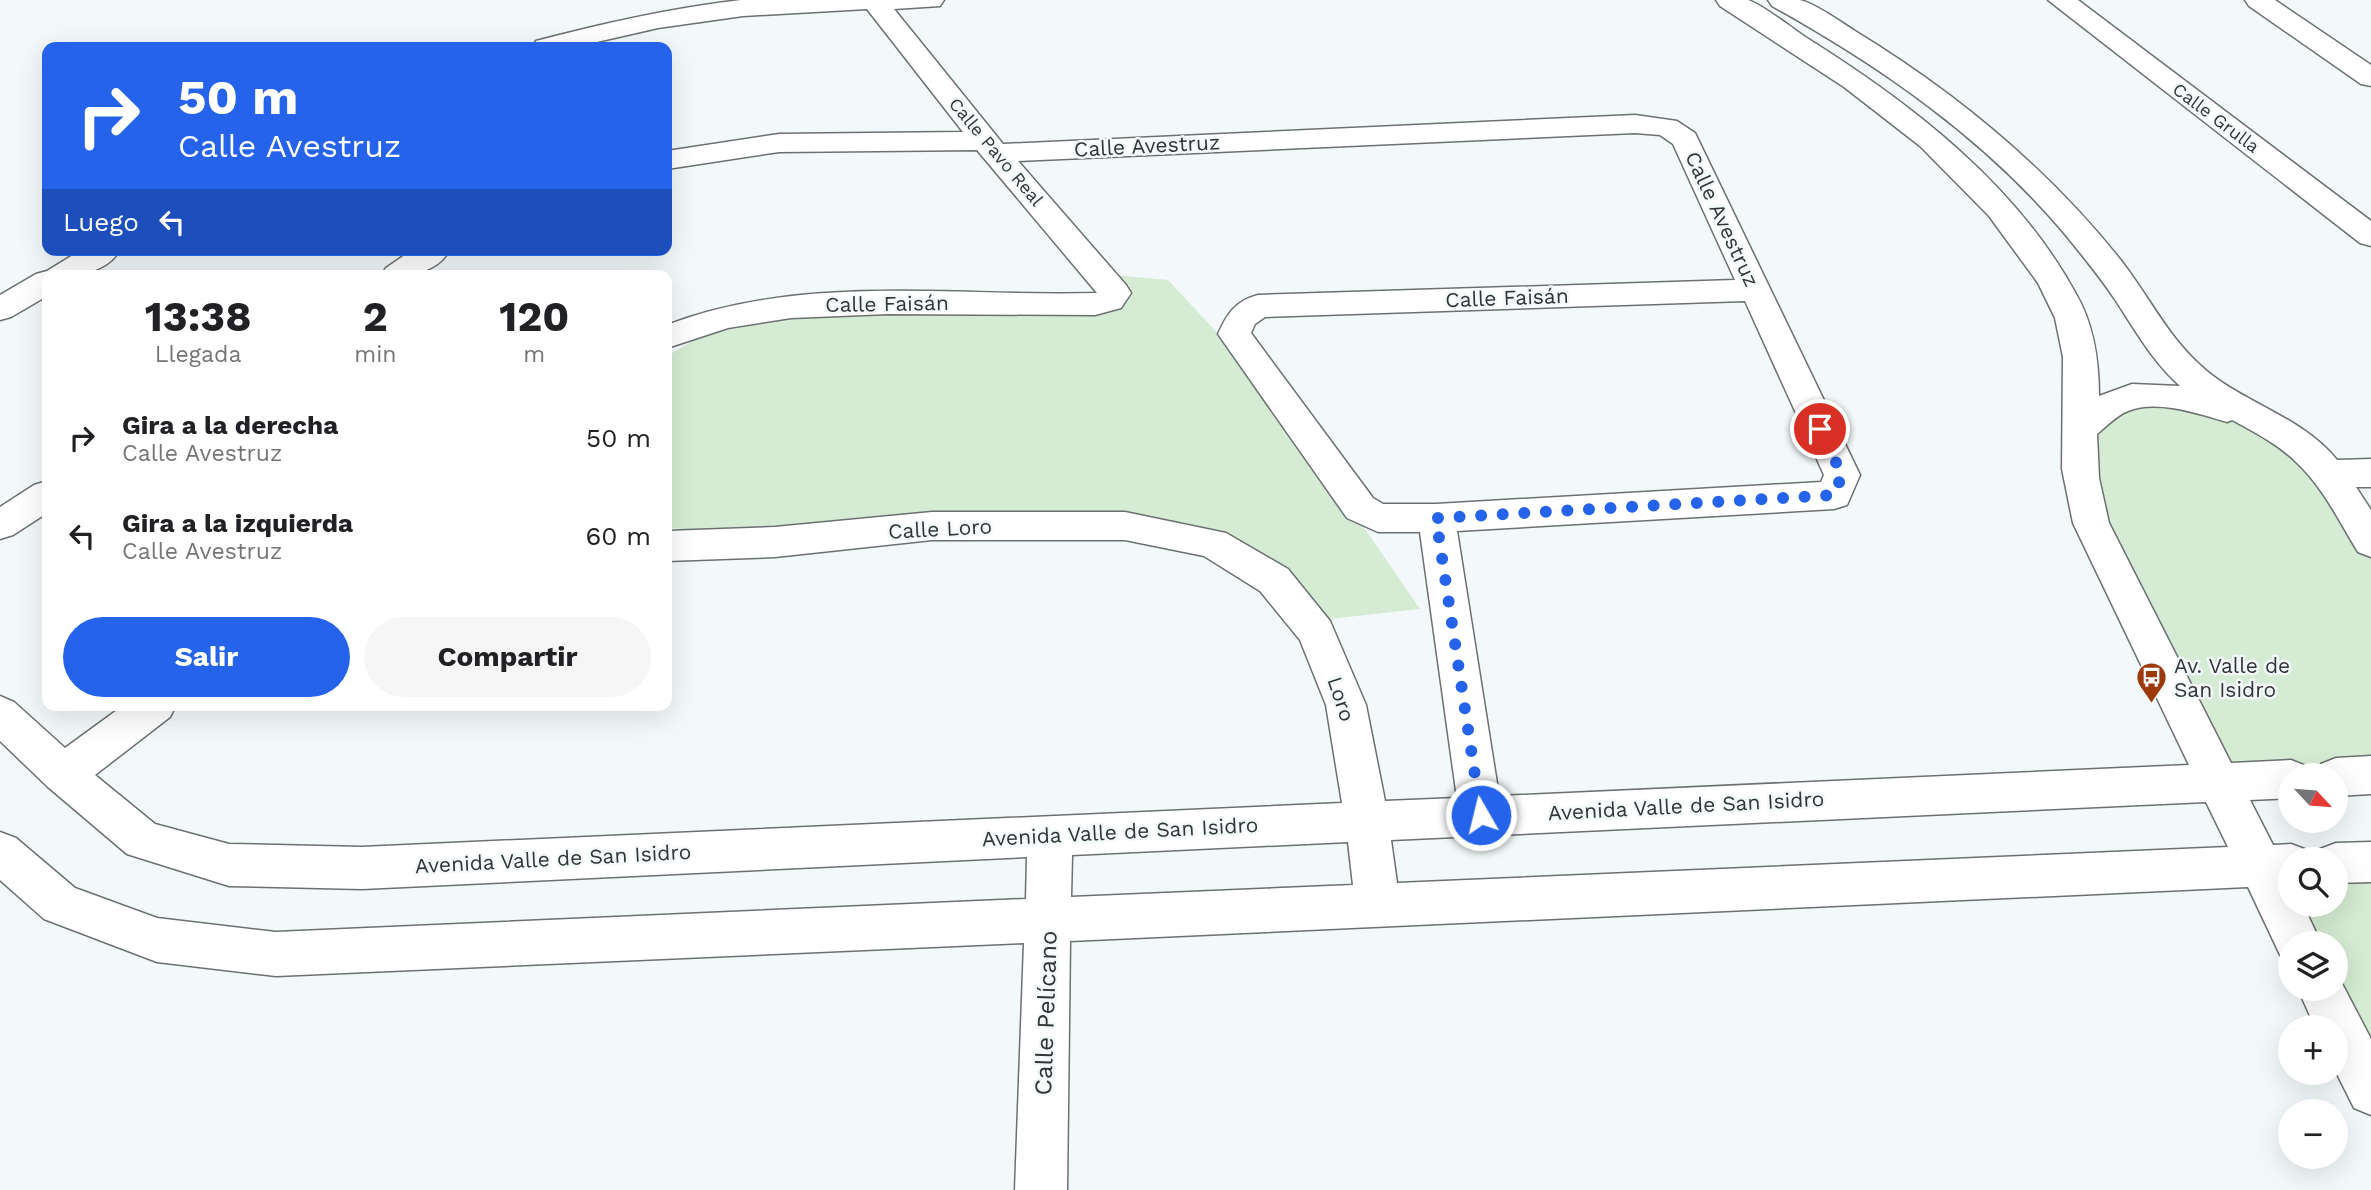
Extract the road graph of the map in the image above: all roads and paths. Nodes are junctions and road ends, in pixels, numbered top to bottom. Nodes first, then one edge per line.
1 (931, 0) edge
2 (1729, 0) edge
3 (1782, 0) edge
4 (2061, 0) edge
5 (2258, 0) edge
6 (875, 2) junction
7 (566, 42) edge
8 (2371, 78) edge
9 (990, 147) junction
10 (672, 159) edge
11 (2371, 236) edge
12 (94, 256) edge
13 (426, 256) edge
14 (70, 270) edge
15 (405, 270) edge
16 (42, 285) edge
17 (1756, 290) junction
18 (1111, 300) joint
19 (0, 309) edge
20 (672, 335) edge
21 (2256, 417) junction
22 (2080, 429) junction
23 (2371, 473) edge
24 (2328, 474) junction
25 (42, 498) edge
26 (1360, 508) joint
27 (1436, 518) junction
28 (0, 525) edge
29 (2371, 542) edge
30 (1213, 543) joint
31 (672, 546) edge
32 (148, 711) edge
33 (0, 714) edge
34 (64, 774) junction
35 (2371, 775) edge
36 (2348, 776) edge
37 (2278, 780) edge
38 (2218, 782) junction
39 (1481, 815) junction
40 (1367, 821) junction
41 (1050, 836) junction
42 (0, 852) edge
43 (2371, 862) edge
44 (2348, 863) edge
45 (2276, 866) edge
46 (1378, 905) junction
47 (1048, 920) junction
48 (2295, 931) edge
49 (2327, 1001) edge
50 (2371, 1091) edge
51 (1041, 1190) edge

1 - 6 street
2 - 22 street
3 - 21 street
4 - 11 street, Calle Grulla
5 - 8 street
6 - 7 street
6 - 9 street, Calle Pavo Real
9 - 10 street, Calle Avestruz
9 - 17 street, Calle Avestruz
9 - 18 street, Calle Pavo Real
12 - 14 street
13 - 15 street
16 - 19 street
17 - 26 street, Calle Faisán
17 - 27 street, Calle Avestruz
18 - 20 street, Calle Faisán
21 - 22 street
21 - 24 street
22 - 38 street
23 - 24 street
24 - 29 street
25 - 28 street
26 - 27 street, Calle Avestruz
27 - 39 street
30 - 31 street, Calle Loro
30 - 40 street, Loro
32 - 34 street
33 - 34 street, Avenida Valle de San Isidro
34 - 41 street, Avenida Valle de San Isidro
35 - 36 street
37 - 38 street, Avenida Valle de San Isidro
38 - 39 street, Avenida Valle de San Isidro
38 - 45 street
39 - 40 street, Avenida Valle de San Isidro
40 - 41 street, Avenida Valle de San Isidro
40 - 46 street, Loro
41 - 47 street, Calle Pelícano
42 - 47 street
43 - 44 street
45 - 46 street
45 - 48 street
46 - 47 street
47 - 51 street, Calle Pelícano
49 - 50 street

